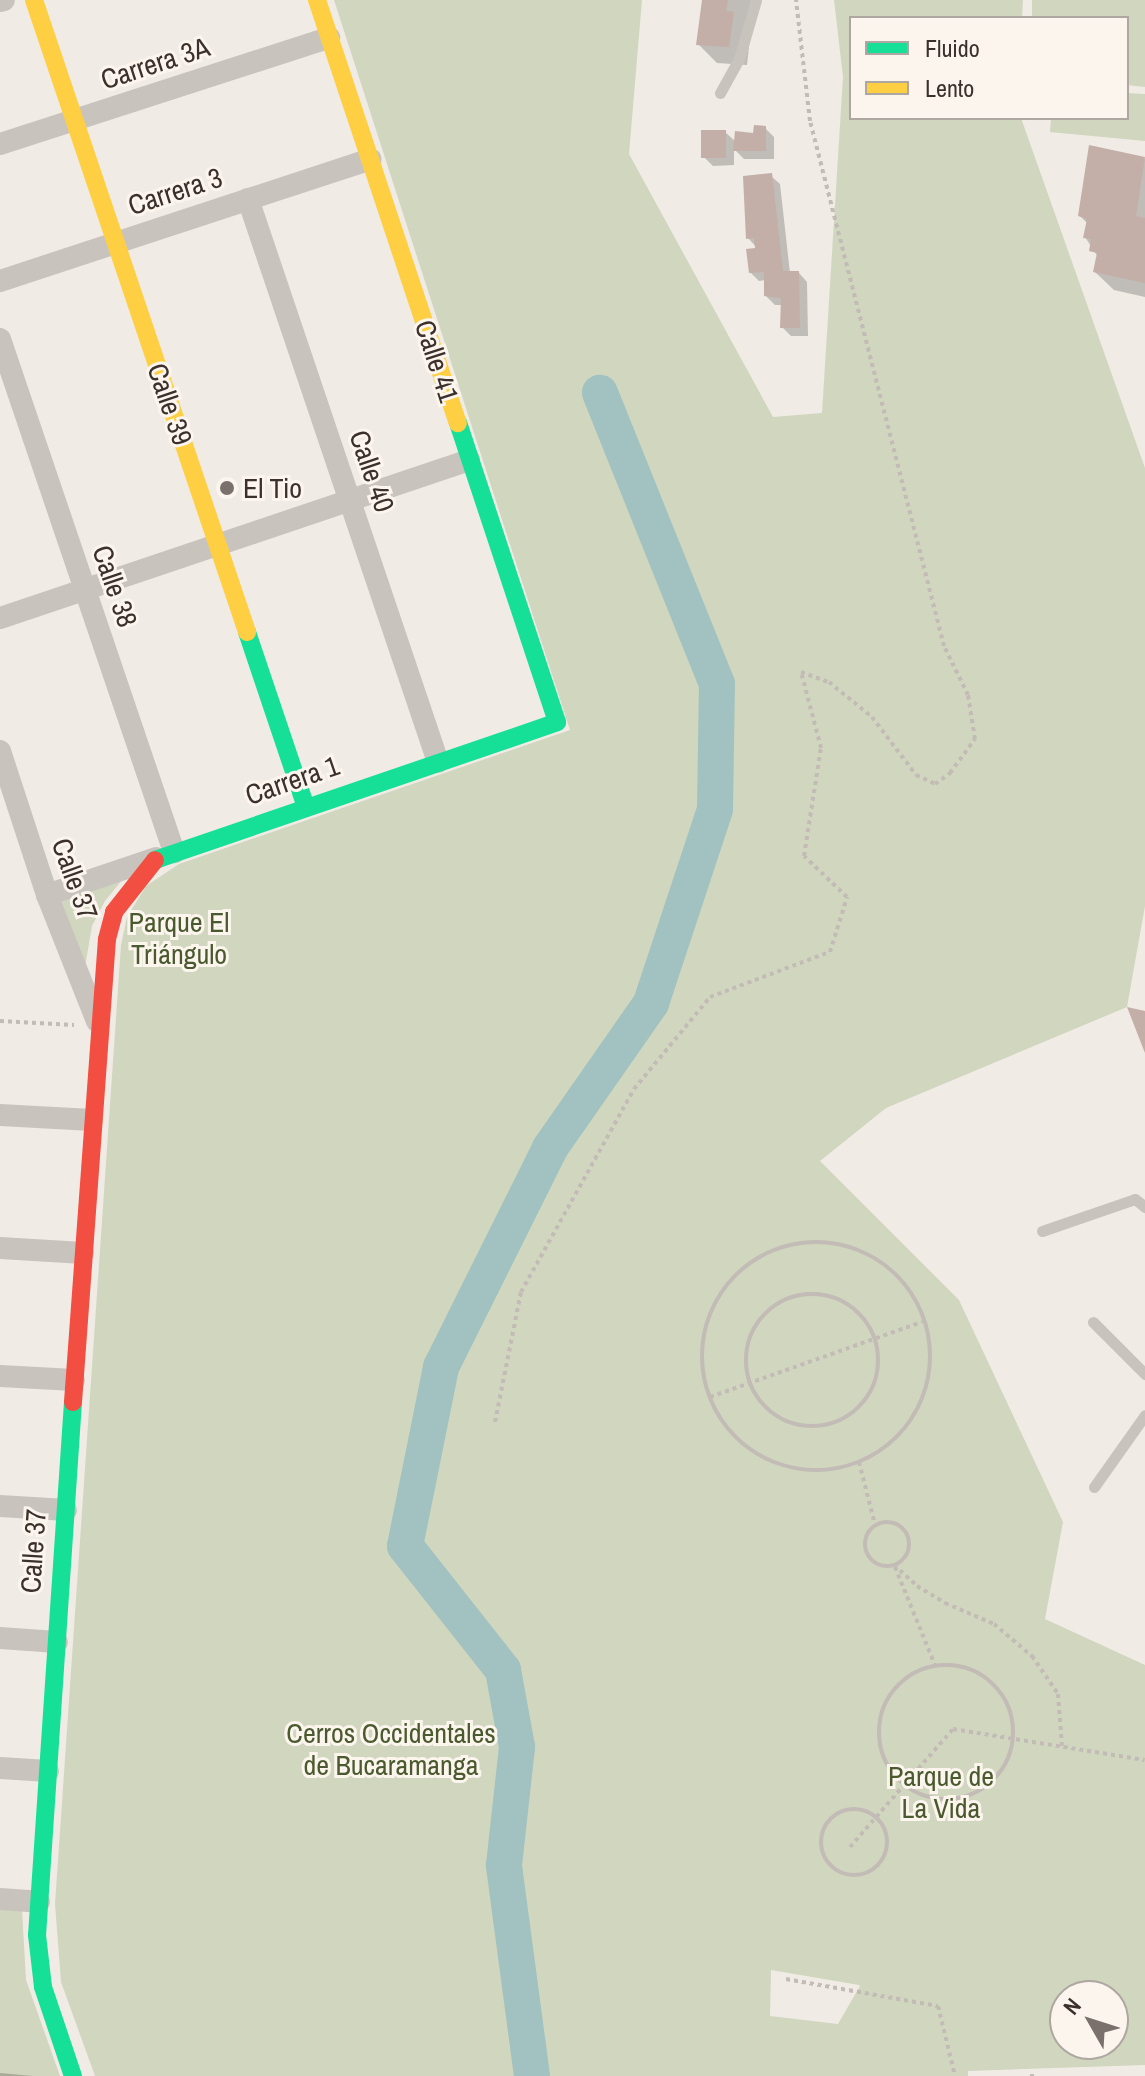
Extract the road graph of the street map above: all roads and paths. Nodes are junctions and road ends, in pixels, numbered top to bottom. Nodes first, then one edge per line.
1 (34, 0) edge
2 (317, 0) edge
3 (756, 0) edge
4 (796, 0) edge
5 (329, 38) junction
6 (720, 93) dead end
7 (75, 120) junction
8 (0, 144) edge
9 (370, 159) junction
10 (248, 199) junction
11 (116, 243) junction
12 (0, 281) edge
13 (0, 339) edge
14 (469, 460) junction
15 (350, 501) junction
16 (218, 545) junction
17 (85, 590) junction
18 (0, 618) edge
19 (557, 722) joint
20 (0, 751) edge
21 (438, 762) junction
22 (306, 807) junction
23 (165, 855) junction
24 (47, 895) junction
25 (0, 1021) edge
26 (98, 1026) junction
27 (0, 1115) edge
28 (92, 1120) junction
29 (1145, 1207) edge
30 (1042, 1231) dead end
31 (0, 1248) edge
32 (83, 1253) junction
33 (923, 1321) junction
34 (1093, 1322) dead end
35 (874, 1339) junction
36 (1145, 1374) edge
37 (0, 1376) edge
38 (74, 1380) junction
39 (750, 1382) junction
40 (710, 1397) junction
41 (1145, 1415) edge
42 (495, 1422) dead end
43 (859, 1462) junction
44 (1094, 1487) dead end
45 (0, 1506) edge
46 (66, 1510) junction
47 (875, 1525) junction
48 (894, 1565) junction
49 (0, 1638) edge
50 (57, 1642) junction
51 (935, 1665) junction
52 (1013, 1739) junction
53 (1063, 1747) junction
54 (1145, 1760) edge
55 (0, 1768) edge
56 (48, 1771) junction
57 (905, 1784) junction
58 (875, 1818) junction
59 (850, 1847) dead end
60 (0, 1899) edge
61 (39, 1902) junction
62 (786, 1979) dead end
63 (73, 2076) edge
64 (955, 2076) edge

1 - 7 street, Calle 39
2 - 5 street, Calle 41
3 - 6 lane
4 - 42 path
5 - 7 street, Carrera 3A
5 - 9 street, Calle 41
7 - 8 street, Carrera 3A
7 - 11 street, Calle 39
9 - 10 street, Carrera 3
9 - 14 street, Calle 41
10 - 11 street, Carrera 3
10 - 15 street, Calle 40
11 - 12 street, Carrera 3
11 - 16 street, Calle 39
13 - 17 street, Calle 38
14 - 15 street
14 - 19 street, Calle 41
15 - 16 street
15 - 21 street, Calle 40
16 - 17 street
16 - 22 street, Calle 39
17 - 18 street
17 - 23 street, Calle 38
19 - 21 street, Carrera 1
20 - 24 street, Calle 37
21 - 22 street, Carrera 1
22 - 23 street, Carrera 1
23 - 24 street, Carrera 1
23 - 26 street, Calle 37
24 - 26 street, Calle 37
25 - 26 path
26 - 28 street, Calle 37
27 - 28 street
28 - 32 street, Calle 37
29 - 30 lane
31 - 32 street
32 - 38 street, Calle 37
33 - 35 path
33 - 40 path
33 - 43 path
34 - 36 lane
35 - 39 path
35 - 39 path
35 - 39 path
37 - 38 street
38 - 46 street, Calle 37
39 - 40 path
40 - 43 path
41 - 44 lane
43 - 47 path
45 - 46 street
46 - 50 street, Calle 37
47 - 48 path
47 - 48 path
48 - 51 path
48 - 53 path
49 - 50 street
50 - 56 street, Calle 37
51 - 52 path
51 - 57 path
52 - 53 path
52 - 57 path
52 - 57 path
53 - 54 path
55 - 56 street
56 - 61 street, Calle 37
57 - 58 path
58 - 58 path
58 - 59 path
60 - 61 street
61 - 63 street, Calle 37
62 - 64 path

